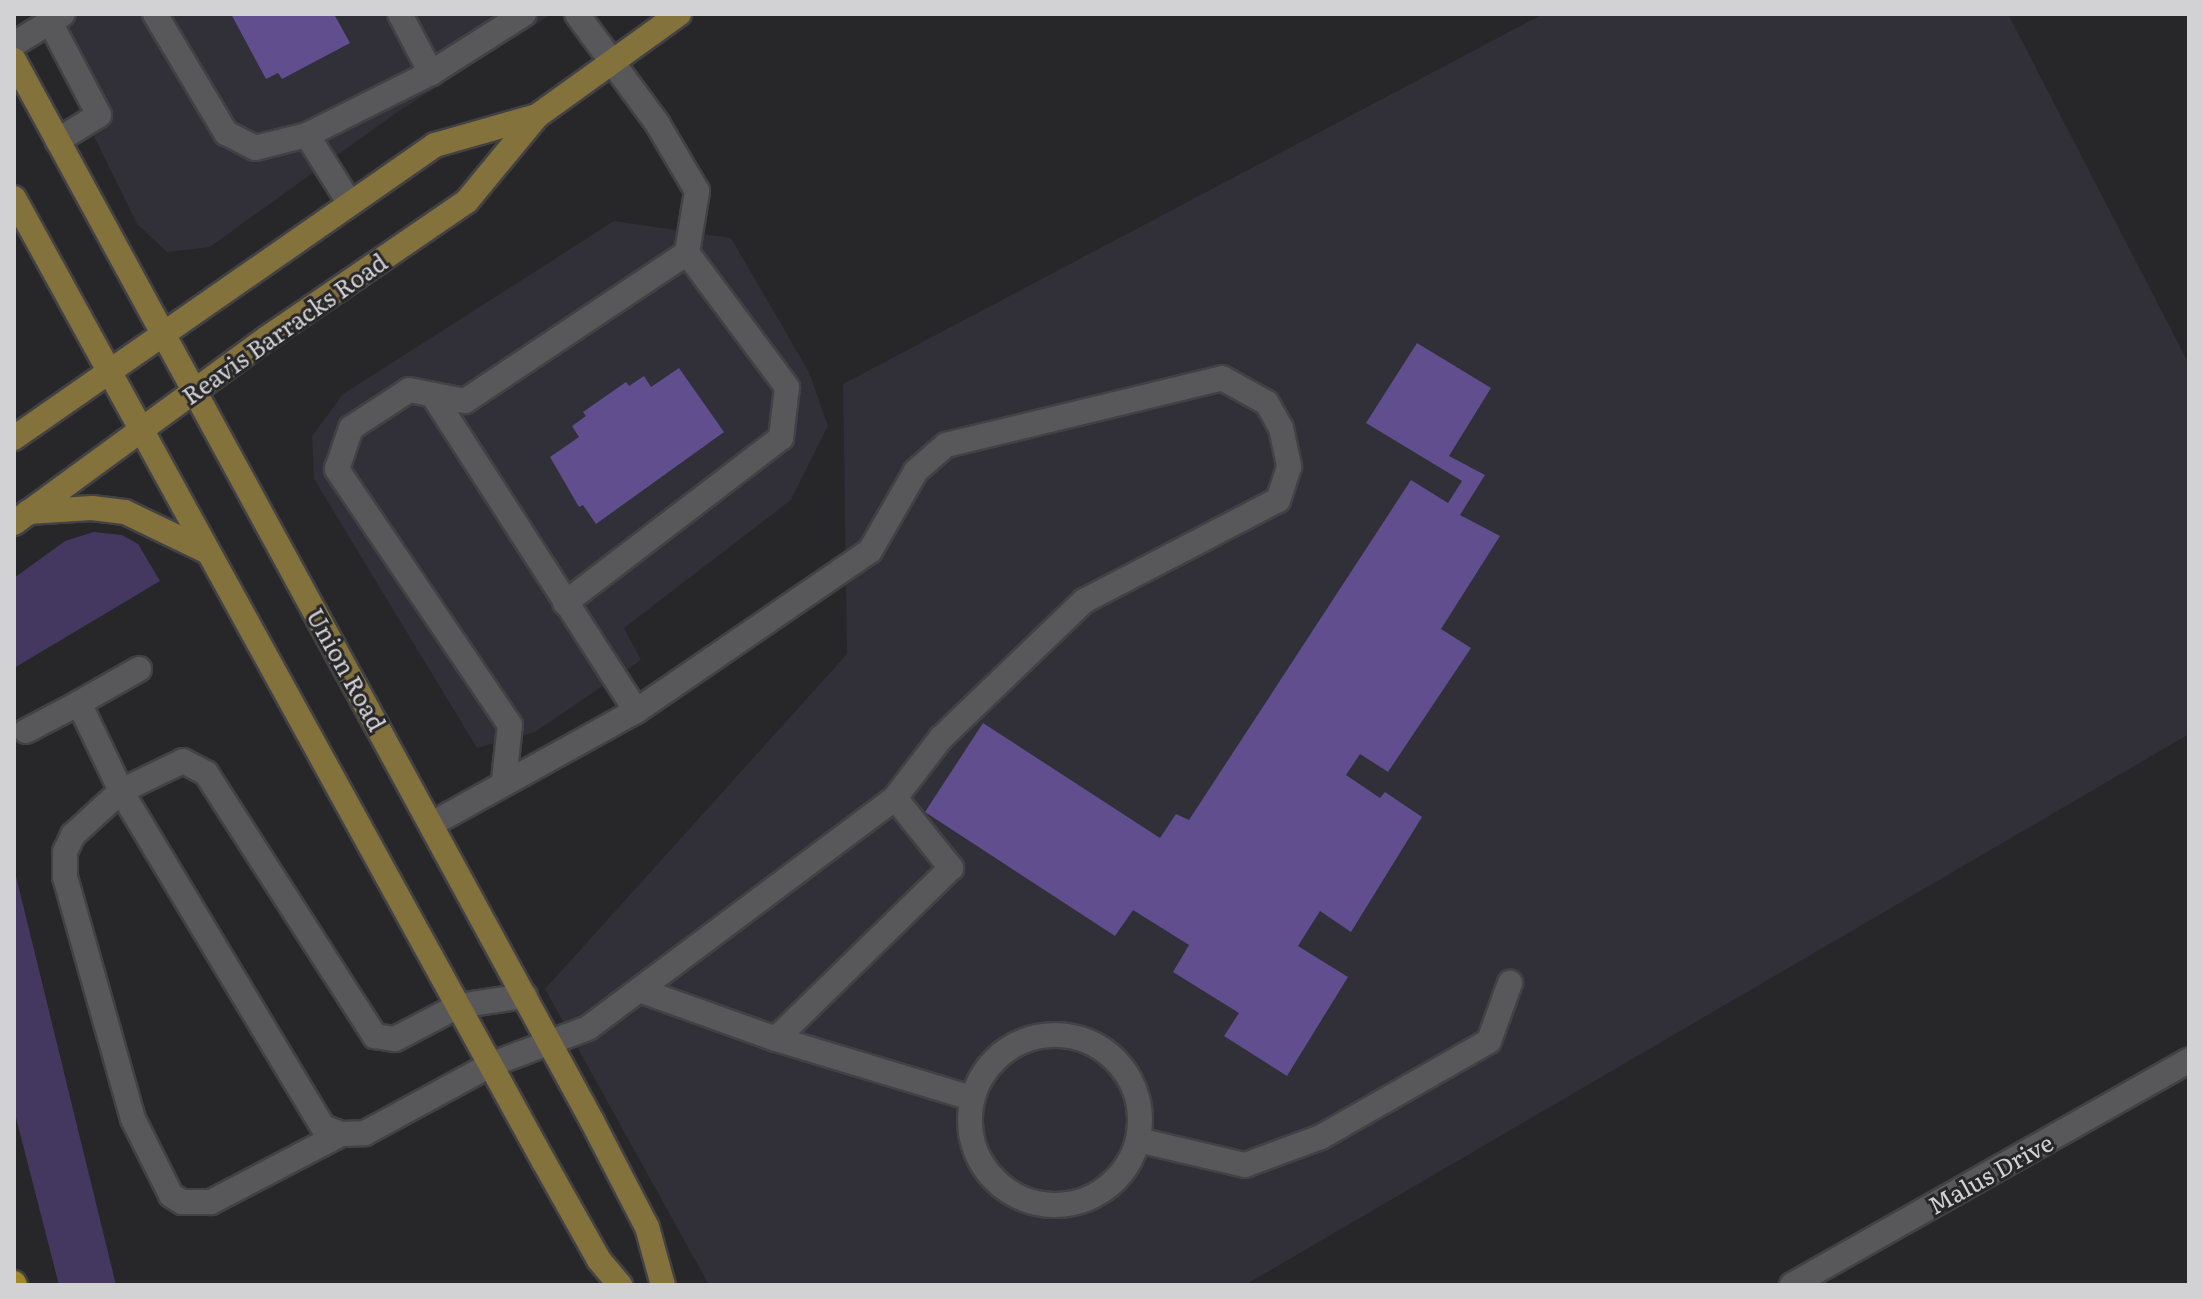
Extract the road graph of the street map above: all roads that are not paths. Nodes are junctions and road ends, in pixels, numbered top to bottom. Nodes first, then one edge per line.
1 (155, 14) edge
2 (400, 14) edge
3 (524, 14) edge
4 (577, 14) edge
5 (679, 14) edge
6 (56, 18) edge
7 (14, 44) edge
8 (14, 60) edge
9 (613, 62) junction
10 (431, 73) junction
11 (537, 116) junction
12 (307, 135) junction
13 (57, 141) junction
14 (14, 198) edge
15 (349, 202) junction
16 (687, 253) junction
17 (162, 333) junction
18 (107, 371) junction
19 (194, 392) junction
20 (434, 397) junction
21 (138, 432) junction
22 (14, 438) edge
23 (21, 518) edge
24 (205, 551) junction
25 (565, 603) junction
26 (139, 669) dead end
27 (79, 703) junction
28 (636, 711) junction
29 (26, 731) dead end
30 (504, 780) junction
31 (121, 791) junction
32 (895, 798) junction
33 (432, 824) junction
34 (1510, 983) dead end
35 (642, 991) junction
36 (525, 996) junction
37 (458, 1006) junction
38 (776, 1039) junction
39 (550, 1042) junction
40 (2189, 1060) edge
41 (490, 1065) junction
42 (972, 1098) junction
43 (341, 1134) junction
44 (1138, 1140) junction
45 (620, 1285) edge
46 (663, 1285) edge
47 (1792, 1285) edge

1 - 12 street
2 - 10 street
3 - 10 street
4 - 9 street
5 - 9 main road, Reavis Barracks Road
6 - 7 street
6 - 13 street
8 - 13 main road, Union Road
9 - 11 main road, Reavis Barracks Road
9 - 16 street
10 - 12 street
11 - 15 main road, Reavis Barracks Road
11 - 19 main road, Reavis Barracks Road
12 - 15 street
13 - 17 main road, Union Road
14 - 18 main road
15 - 17 main road, Reavis Barracks Road
16 - 20 street
16 - 25 street
17 - 18 main road, Reavis Barracks Road
17 - 19 main road, Union Road
18 - 21 main road
18 - 22 main road, Reavis Barracks Road
19 - 21 main road, Reavis Barracks Road
19 - 33 main road, Union Road
20 - 25 street
20 - 30 street
21 - 23 main road, Reavis Barracks Road
21 - 24 main road
23 - 24 main road
24 - 37 main road
25 - 28 street
26 - 27 street
27 - 29 street
27 - 31 street
28 - 30 street
28 - 32 street
30 - 33 street
31 - 37 street
31 - 43 street
31 - 43 street
32 - 35 street
32 - 38 street
33 - 36 main road, Union Road
34 - 44 street
35 - 38 street
35 - 39 street
36 - 37 street
36 - 39 main road, Union Road
37 - 41 main road
38 - 42 street
39 - 41 street
39 - 46 main road, Union Road
40 - 47 street, Malus Drive
41 - 43 street
41 - 45 main road
42 - 44 street
42 - 44 street

